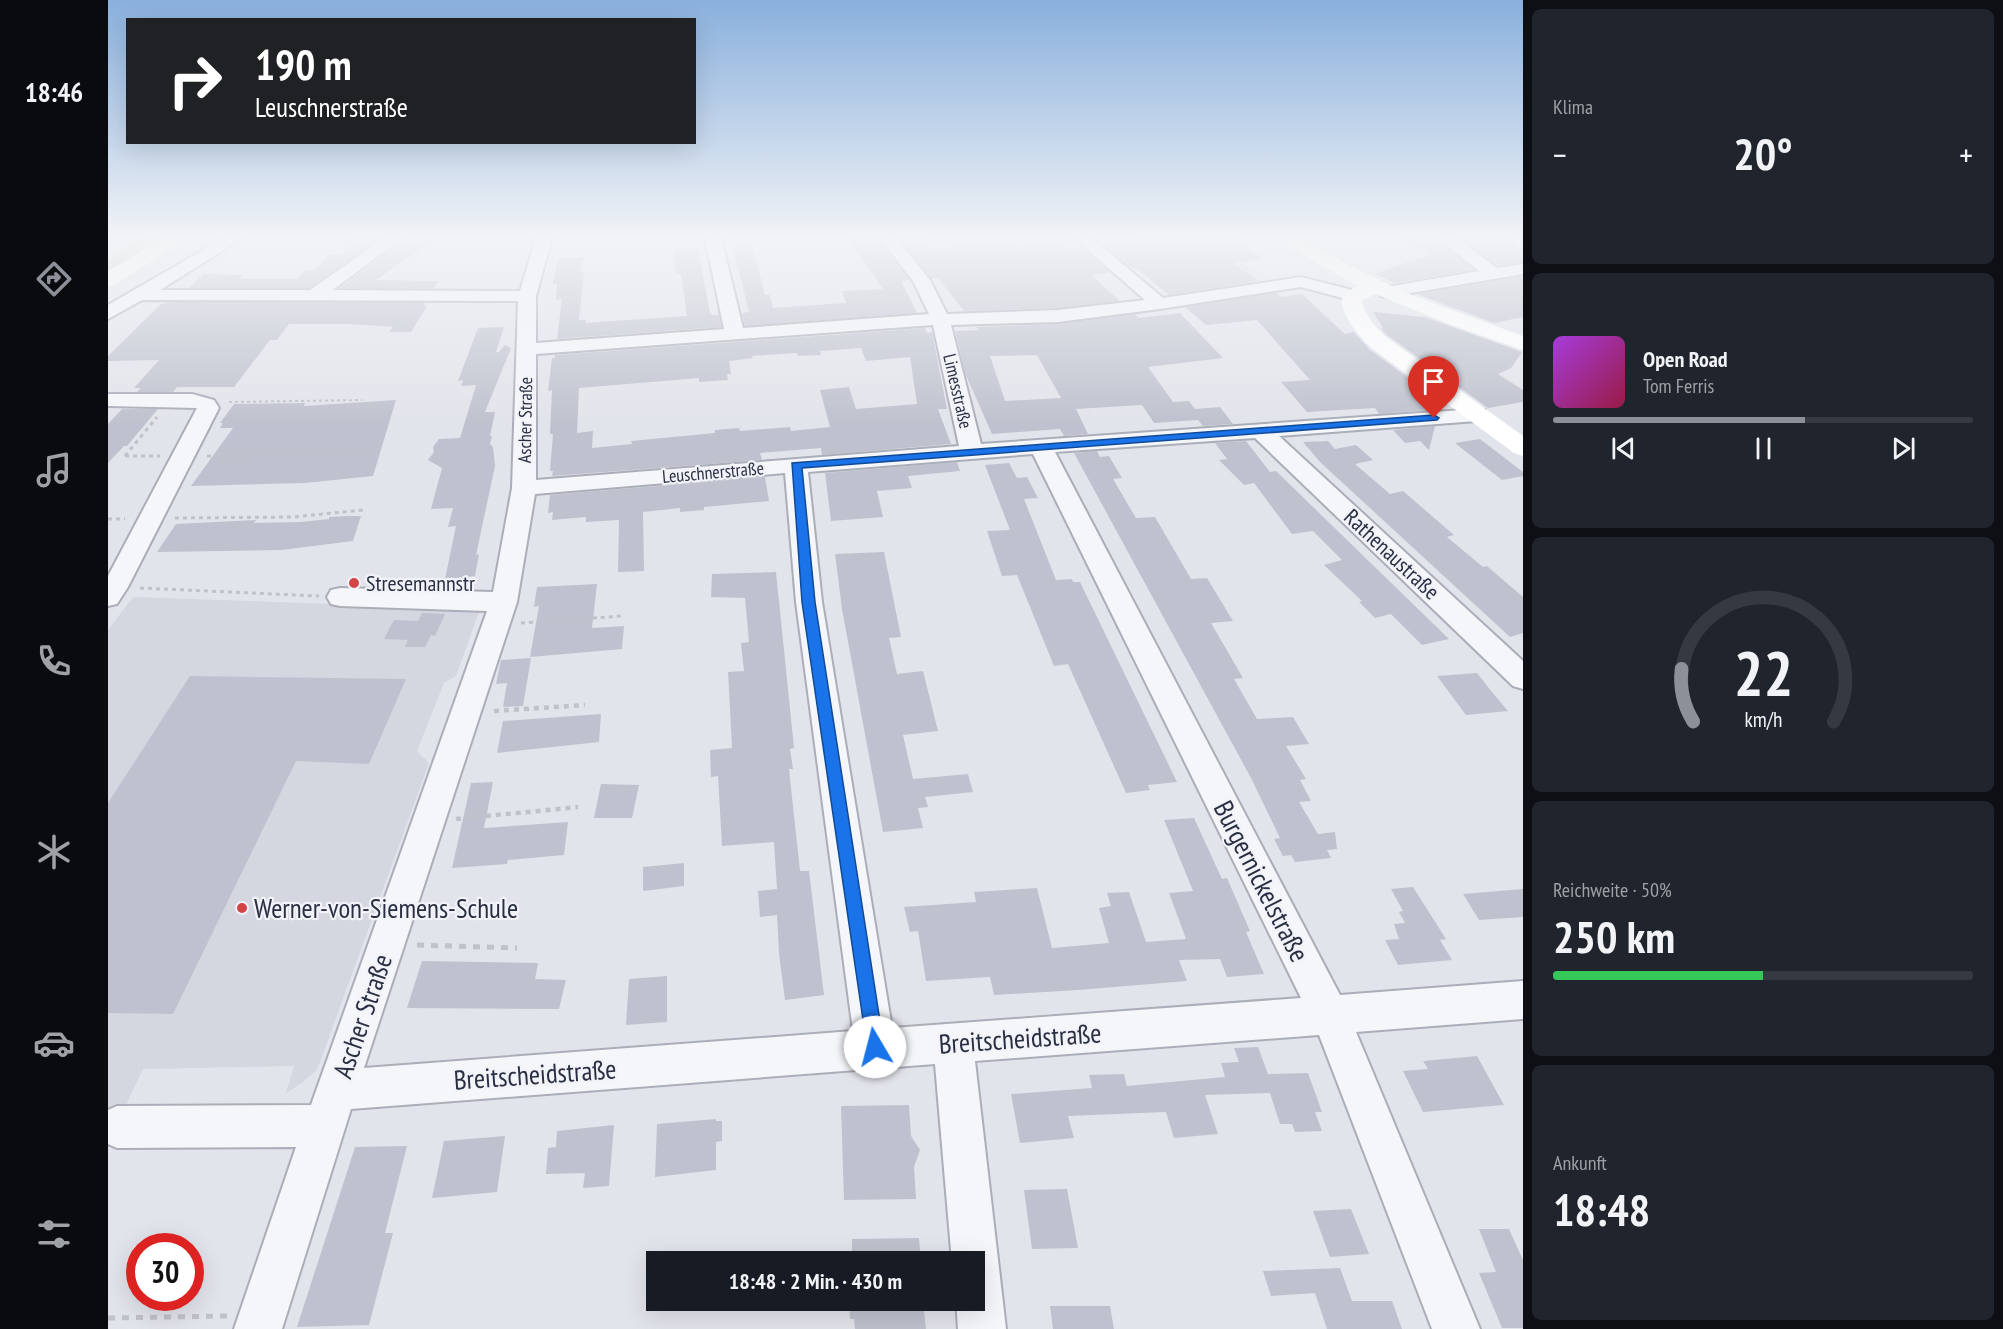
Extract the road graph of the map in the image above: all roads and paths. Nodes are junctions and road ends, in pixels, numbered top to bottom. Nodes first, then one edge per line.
1 (130, 300) edge
2 (527, 300) edge
3 (727, 300) edge
4 (931, 300) edge
5 (1155, 300) edge
6 (1190, 300) edge
7 (1358, 300) edge
8 (1396, 300) edge
9 (1160, 304) junction
10 (108, 313) edge
11 (941, 321) junction
12 (735, 335) junction
13 (1523, 343) edge
14 (527, 349) junction
15 (108, 400) edge
16 (362, 400) dead end
17 (207, 404) junction
18 (161, 412) dead end
19 (1477, 415) junction
20 (1260, 430) junction
21 (1041, 447) junction
22 (1523, 448) edge
23 (380, 449) dead end
24 (972, 452) junction
25 (183, 456) junction
26 (796, 465) junction
27 (524, 488) junction
28 (363, 510) dead end
29 (152, 519) junction
30 (112, 592) edge
31 (340, 597) joint
32 (500, 613) junction
33 (622, 616) dead end
34 (1523, 678) edge
35 (585, 705) dead end
36 (466, 713) junction
37 (578, 807) dead end
38 (428, 821) junction
39 (386, 945) junction
40 (517, 948) dead end
41 (1523, 1000) edge
42 (1331, 1017) junction
43 (953, 1042) junction
44 (875, 1047) junction
45 (332, 1108) junction
46 (117, 1127) dead end
47 (108, 1318) edge
48 (260, 1322) edge
49 (982, 1329) edge
50 (1456, 1329) edge

1 - 10 street
2 - 14 street, Ascher Straße
3 - 12 street
4 - 11 street, Limesstraße
5 - 9 street
6 - 9 street
7 - 19 street
8 - 13 street
9 - 11 street
11 - 12 street
11 - 24 street, Limesstraße
12 - 14 street
14 - 27 street, Ascher Straße
15 - 17 street
16 - 17 path
17 - 25 street
18 - 25 path
19 - 20 street, Leuschnerstraße
19 - 22 street
20 - 21 street, Leuschnerstraße
20 - 34 street, Rathenaustraße
21 - 24 street, Leuschnerstraße
21 - 42 street, Burgernickelstraße
23 - 25 path
24 - 26 street, Leuschnerstraße
25 - 29 street
26 - 27 street, Leuschnerstraße
26 - 44 street
27 - 32 street, Ascher Straße
28 - 29 path
29 - 30 street
30 - 31 path
31 - 32 street
32 - 33 path
32 - 36 street, Ascher Straße
35 - 36 path
36 - 38 street, Ascher Straße
37 - 38 path
38 - 39 street, Ascher Straße
39 - 40 path
39 - 45 street, Ascher Straße
41 - 42 street, Breitscheidstraße
42 - 43 street, Breitscheidstraße
42 - 50 street, Burgernickelstraße
43 - 44 street, Breitscheidstraße
43 - 49 street
44 - 45 street, Breitscheidstraße
45 - 46 street, Breitscheidstraße
45 - 48 street, Ascher Straße
47 - 48 path

